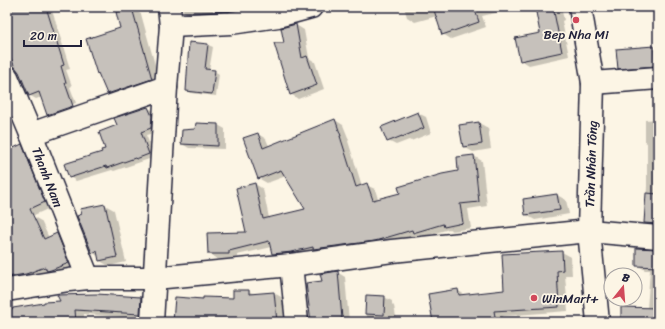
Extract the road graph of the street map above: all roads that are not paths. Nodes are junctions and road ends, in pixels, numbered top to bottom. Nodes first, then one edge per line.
1 (311, 7) edge
2 (580, 7) edge
3 (170, 16) edge
4 (7, 77) edge
5 (658, 78) edge
6 (593, 83) junction
7 (166, 87) junction
8 (31, 134) junction
9 (589, 231) junction
10 (658, 237) edge
11 (291, 265) junction
12 (88, 278) junction
13 (155, 278) junction
14 (7, 290) edge
15 (152, 322) edge
16 (297, 322) edge
17 (598, 322) edge

1 - 3 street
2 - 6 street, Trần Nhân Tông
3 - 7 street
4 - 8 street, Thanh Nam
5 - 6 street
6 - 9 street, Trần Nhân Tông
7 - 8 street
7 - 13 street
8 - 12 street, Thanh Nam
9 - 10 street
9 - 11 street
9 - 17 street, Trần Nhân Tông
11 - 13 street
11 - 16 street
12 - 13 street
12 - 14 street
13 - 15 street

